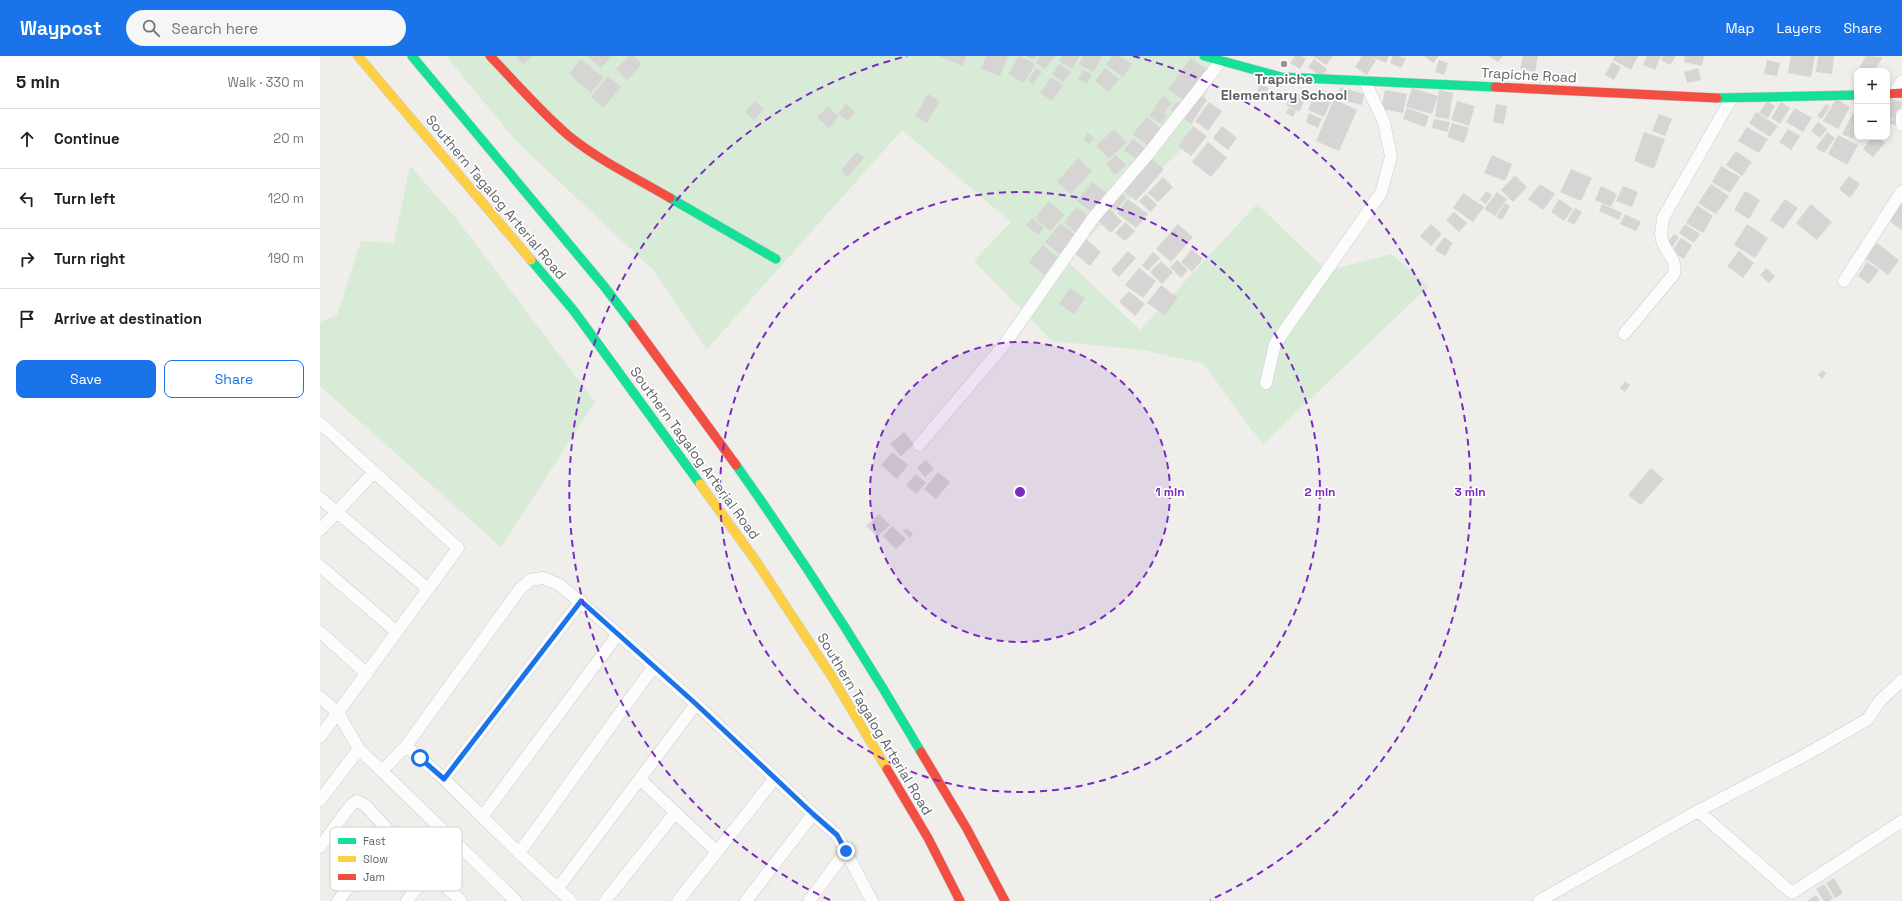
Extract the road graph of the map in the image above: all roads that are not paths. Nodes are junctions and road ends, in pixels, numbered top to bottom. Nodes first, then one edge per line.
1 (358, 56) edge
2 (412, 56) edge
3 (490, 56) edge
4 (1204, 56) edge
5 (1221, 61) junction
6 (1902, 81) edge
7 (1365, 82) junction
8 (1894, 93) edge
9 (1854, 95) edge
10 (1731, 99) junction
11 (1902, 115) edge
12 (1902, 125) edge
13 (1902, 190) edge
14 (776, 259) dead end
15 (1844, 281) dead end
16 (1624, 334) dead end
17 (1266, 383) dead end
18 (320, 424) edge
19 (919, 445) dead end
20 (374, 472) junction
21 (320, 498) edge
22 (336, 511) junction
23 (320, 530) edge
24 (320, 566) edge
25 (428, 589) junction
26 (581, 601) junction
27 (320, 632) edge
28 (397, 632) junction
29 (618, 634) junction
30 (654, 666) junction
31 (367, 674) junction
32 (1902, 680) edge
33 (320, 697) edge
34 (696, 704) junction
35 (338, 713) junction
36 (320, 737) edge
37 (406, 746) junction
38 (360, 750) junction
39 (382, 771) junction
40 (775, 778) junction
41 (444, 779) junction
42 (640, 780) junction
43 (320, 800) edge
44 (1698, 811) junction
45 (675, 813) junction
46 (813, 814) junction
47 (482, 817) junction
48 (1902, 821) edge
49 (334, 827) edge
50 (385, 827) edge
51 (440, 827) edge
52 (330, 833) edge
53 (320, 847) edge
54 (462, 849) edge
55 (846, 851) junction
56 (717, 852) junction
57 (519, 853) junction
58 (558, 888) junction
59 (346, 891) edge
60 (415, 891) edge
61 (451, 891) edge
62 (871, 900) edge
63 (338, 901) edge
64 (407, 901) edge
65 (461, 901) edge
66 (516, 901) edge
67 (571, 901) edge
68 (605, 901) edge
69 (678, 901) edge
70 (746, 901) edge
71 (809, 901) edge
72 (960, 901) edge
73 (1005, 901) edge
74 (1539, 901) edge

1 - 72 main road, Southern Tagalog Arterial Road
2 - 73 main road, Southern Tagalog Arterial Road
3 - 14 main road
4 - 5 main road, Trapiche Road
5 - 7 main road, Trapiche Road
5 - 19 street
6 - 8 street
7 - 10 main road, Trapiche Road
7 - 17 street
9 - 10 main road, Trapiche Road
10 - 16 street
11 - 12 street
13 - 15 street
18 - 20 street
20 - 22 street
20 - 25 street
21 - 22 street
22 - 23 street
22 - 25 street
24 - 28 street
25 - 28 street
26 - 29 street
26 - 37 street
26 - 41 street
27 - 31 street
28 - 31 street
29 - 30 street
29 - 47 street
30 - 34 street
30 - 57 street
31 - 35 street
32 - 44 street
33 - 35 street
34 - 40 street
34 - 42 street
35 - 36 street
35 - 38 street
37 - 39 street
37 - 41 street
38 - 39 street
38 - 43 street
39 - 51 street
40 - 46 street
40 - 56 street
41 - 47 street
42 - 45 street
42 - 58 street
44 - 48 street
44 - 74 street
45 - 56 street
45 - 68 street
46 - 55 street
46 - 70 street
47 - 57 street
49 - 50 street
52 - 53 street
54 - 66 street
55 - 62 street
55 - 71 street
56 - 69 street
57 - 58 street
58 - 67 street
59 - 63 street
60 - 64 street
61 - 65 street

